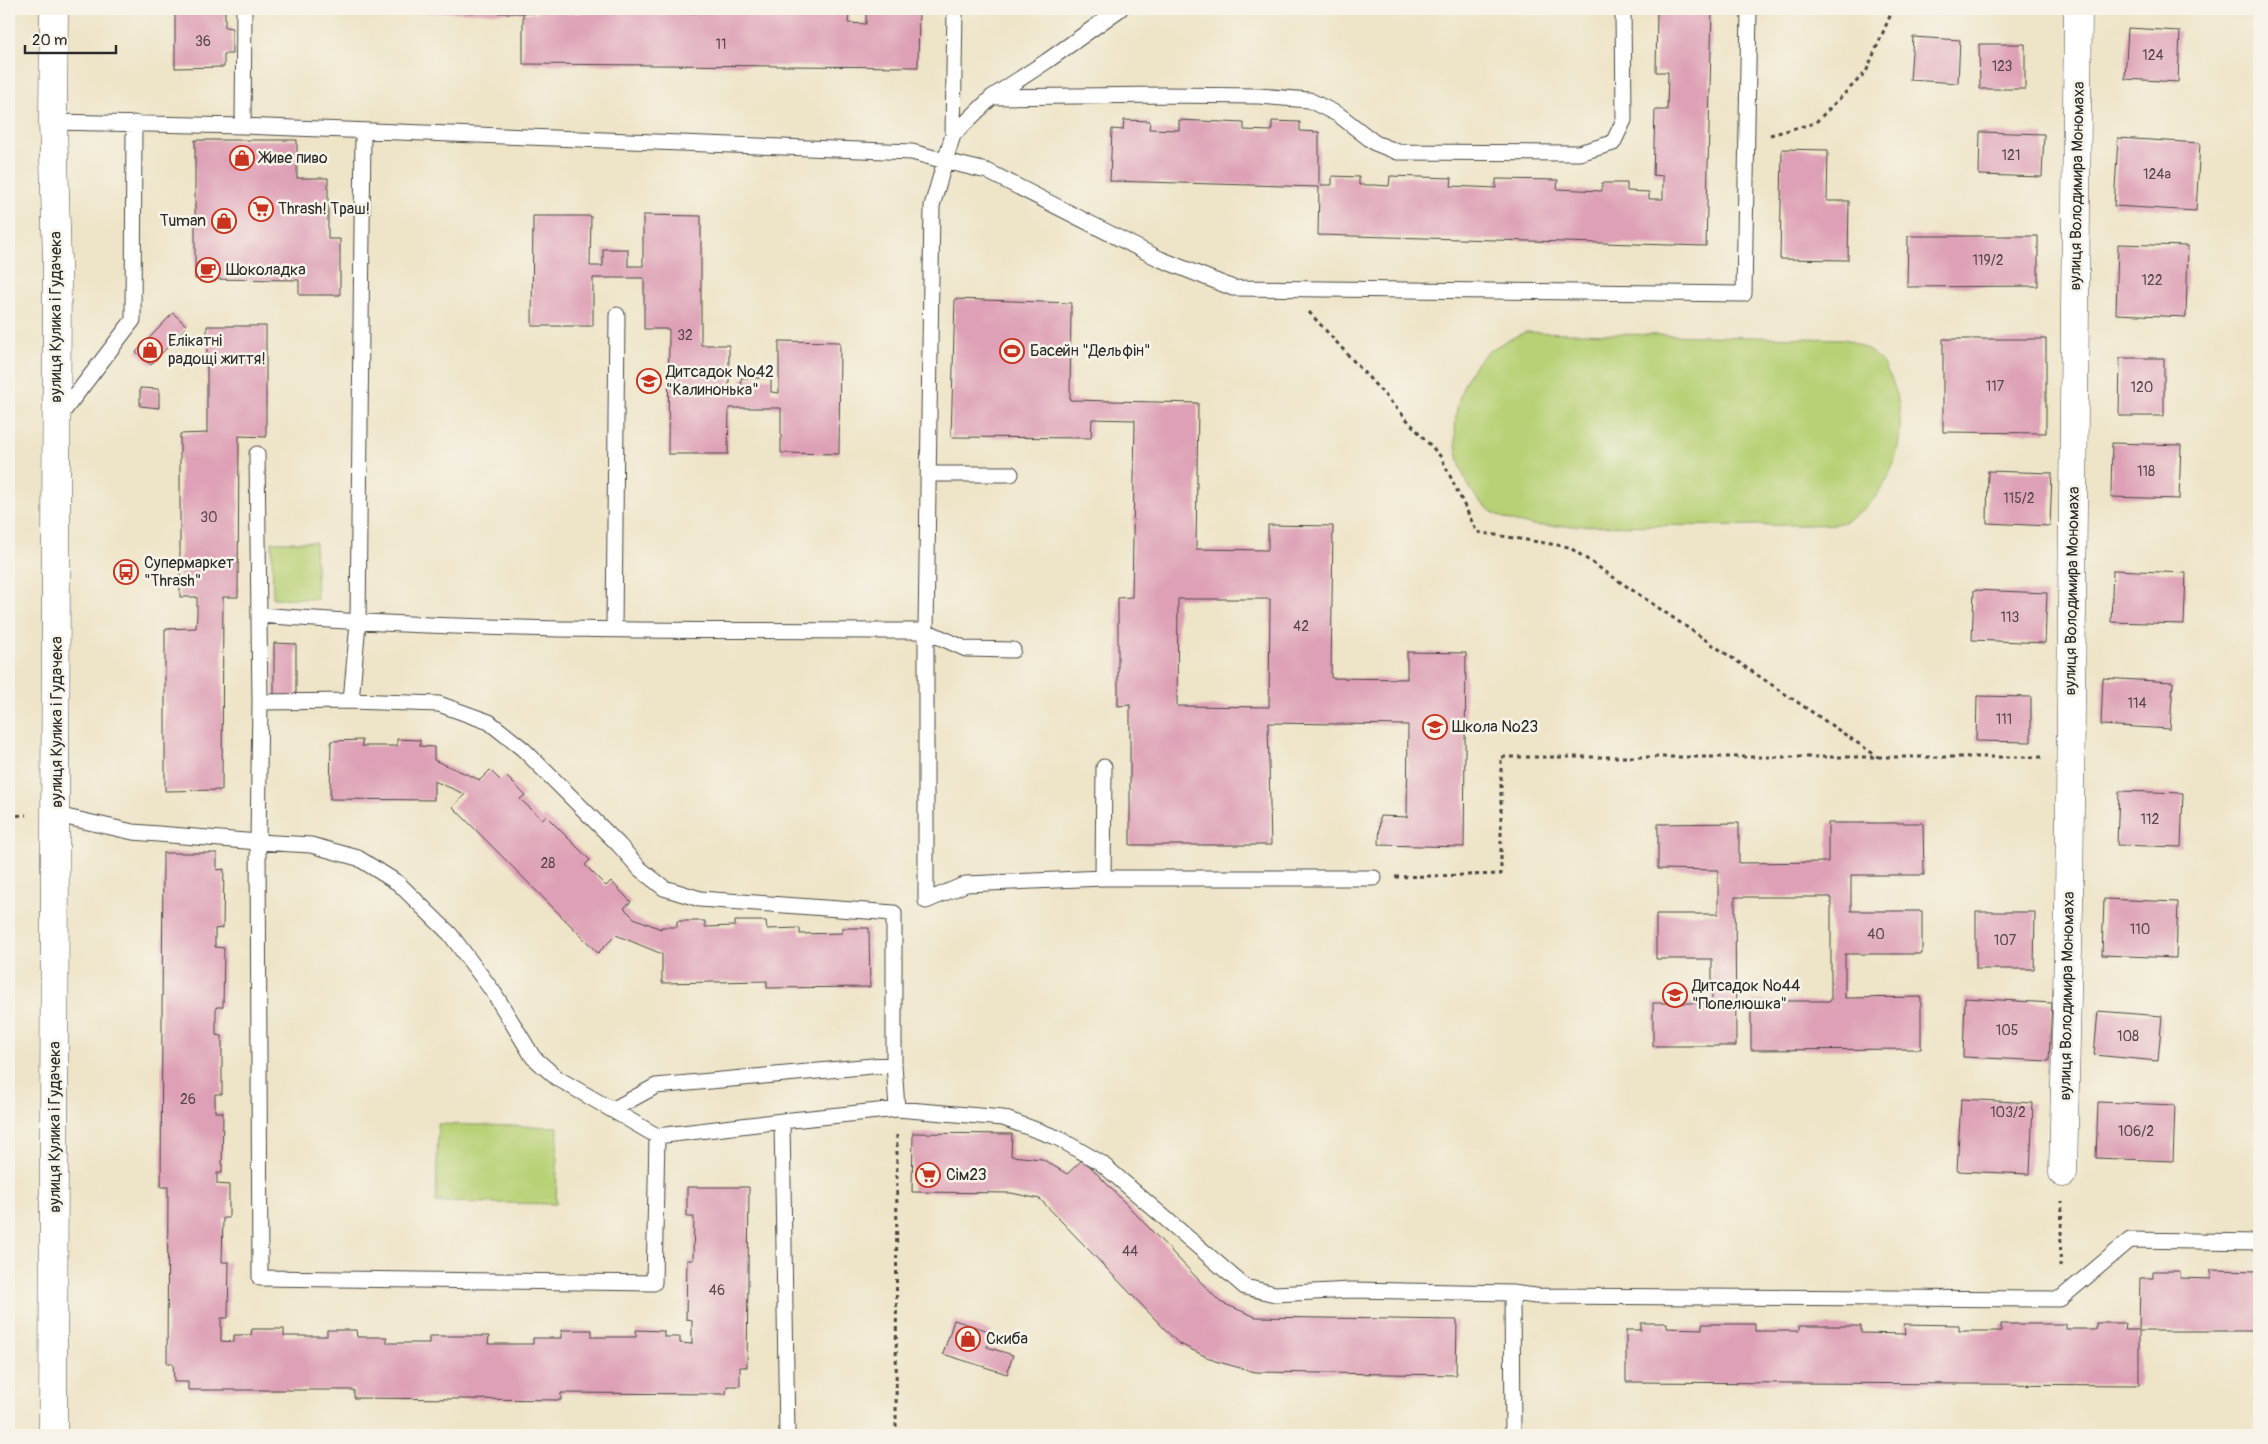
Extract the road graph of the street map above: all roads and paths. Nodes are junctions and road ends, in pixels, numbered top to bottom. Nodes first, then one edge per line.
1 (54, 9) edge
2 (244, 9) edge
3 (954, 9) edge
4 (1120, 9) edge
5 (1623, 9) edge
6 (1749, 9) edge
7 (1893, 9) edge
8 (2078, 9) edge
9 (992, 97) junction
10 (53, 122) junction
11 (134, 123) junction
12 (243, 126) junction
13 (362, 131) junction
14 (953, 135) junction
15 (1746, 142) junction
16 (945, 162) junction
17 (1289, 289) junction
18 (617, 315) dead end
19 (56, 420) junction
20 (257, 454) dead end
21 (928, 474) junction
22 (1011, 474) dead end
23 (260, 615) junction
24 (358, 623) junction
25 (614, 629) junction
26 (926, 631) junction
27 (1013, 650) dead end
28 (351, 701) junction
29 (260, 702) junction
30 (1879, 757) junction
31 (2070, 757) junction
32 (1104, 767) dead end
33 (57, 815) junction
34 (258, 842) junction
35 (1103, 878) junction
36 (1374, 878) joint
37 (894, 1064) junction
38 (897, 1109) junction
39 (612, 1110) junction
40 (782, 1121) junction
41 (657, 1136) junction
42 (2063, 1183) junction
43 (2259, 1242) edge
44 (1512, 1293) junction
45 (2060, 1299) junction
46 (53, 1435) edge
47 (787, 1435) edge
48 (896, 1435) edge
49 (1513, 1435) edge

1 - 10 main road, вулиця Кулика і Гудачека
2 - 12 lane
3 - 14 lane
4 - 9 lane
5 - 9 lane
6 - 15 lane
7 - 15 path
8 - 31 main road, вулиця Володимира Мономаха
9 - 14 lane
10 - 11 lane
10 - 19 main road, вулиця Кулика і Гудачека
11 - 12 lane
11 - 19 lane
12 - 13 lane
13 - 16 lane
13 - 24 lane
14 - 16 lane
15 - 17 lane
16 - 17 lane
16 - 21 lane
17 - 30 path
18 - 25 lane
19 - 33 main road, вулиця Кулика і Гудачека
20 - 23 lane
21 - 22 lane
21 - 26 lane
23 - 24 lane
23 - 29 lane
24 - 25 lane
24 - 28 lane
25 - 26 lane
26 - 27 lane
26 - 35 lane
28 - 29 lane
28 - 37 lane
29 - 34 lane
30 - 31 path
30 - 36 path
31 - 42 main road, вулиця Володимира Мономаха
32 - 35 lane
33 - 34 lane
33 - 46 main road, вулиця Кулика і Гудачека
34 - 39 lane
34 - 41 lane
35 - 36 lane
37 - 38 lane
37 - 39 lane
38 - 40 lane
38 - 44 lane
38 - 48 path
39 - 41 lane
40 - 41 lane
40 - 47 lane
42 - 45 path
42 - 45 path
43 - 45 lane
44 - 45 lane
44 - 49 lane

